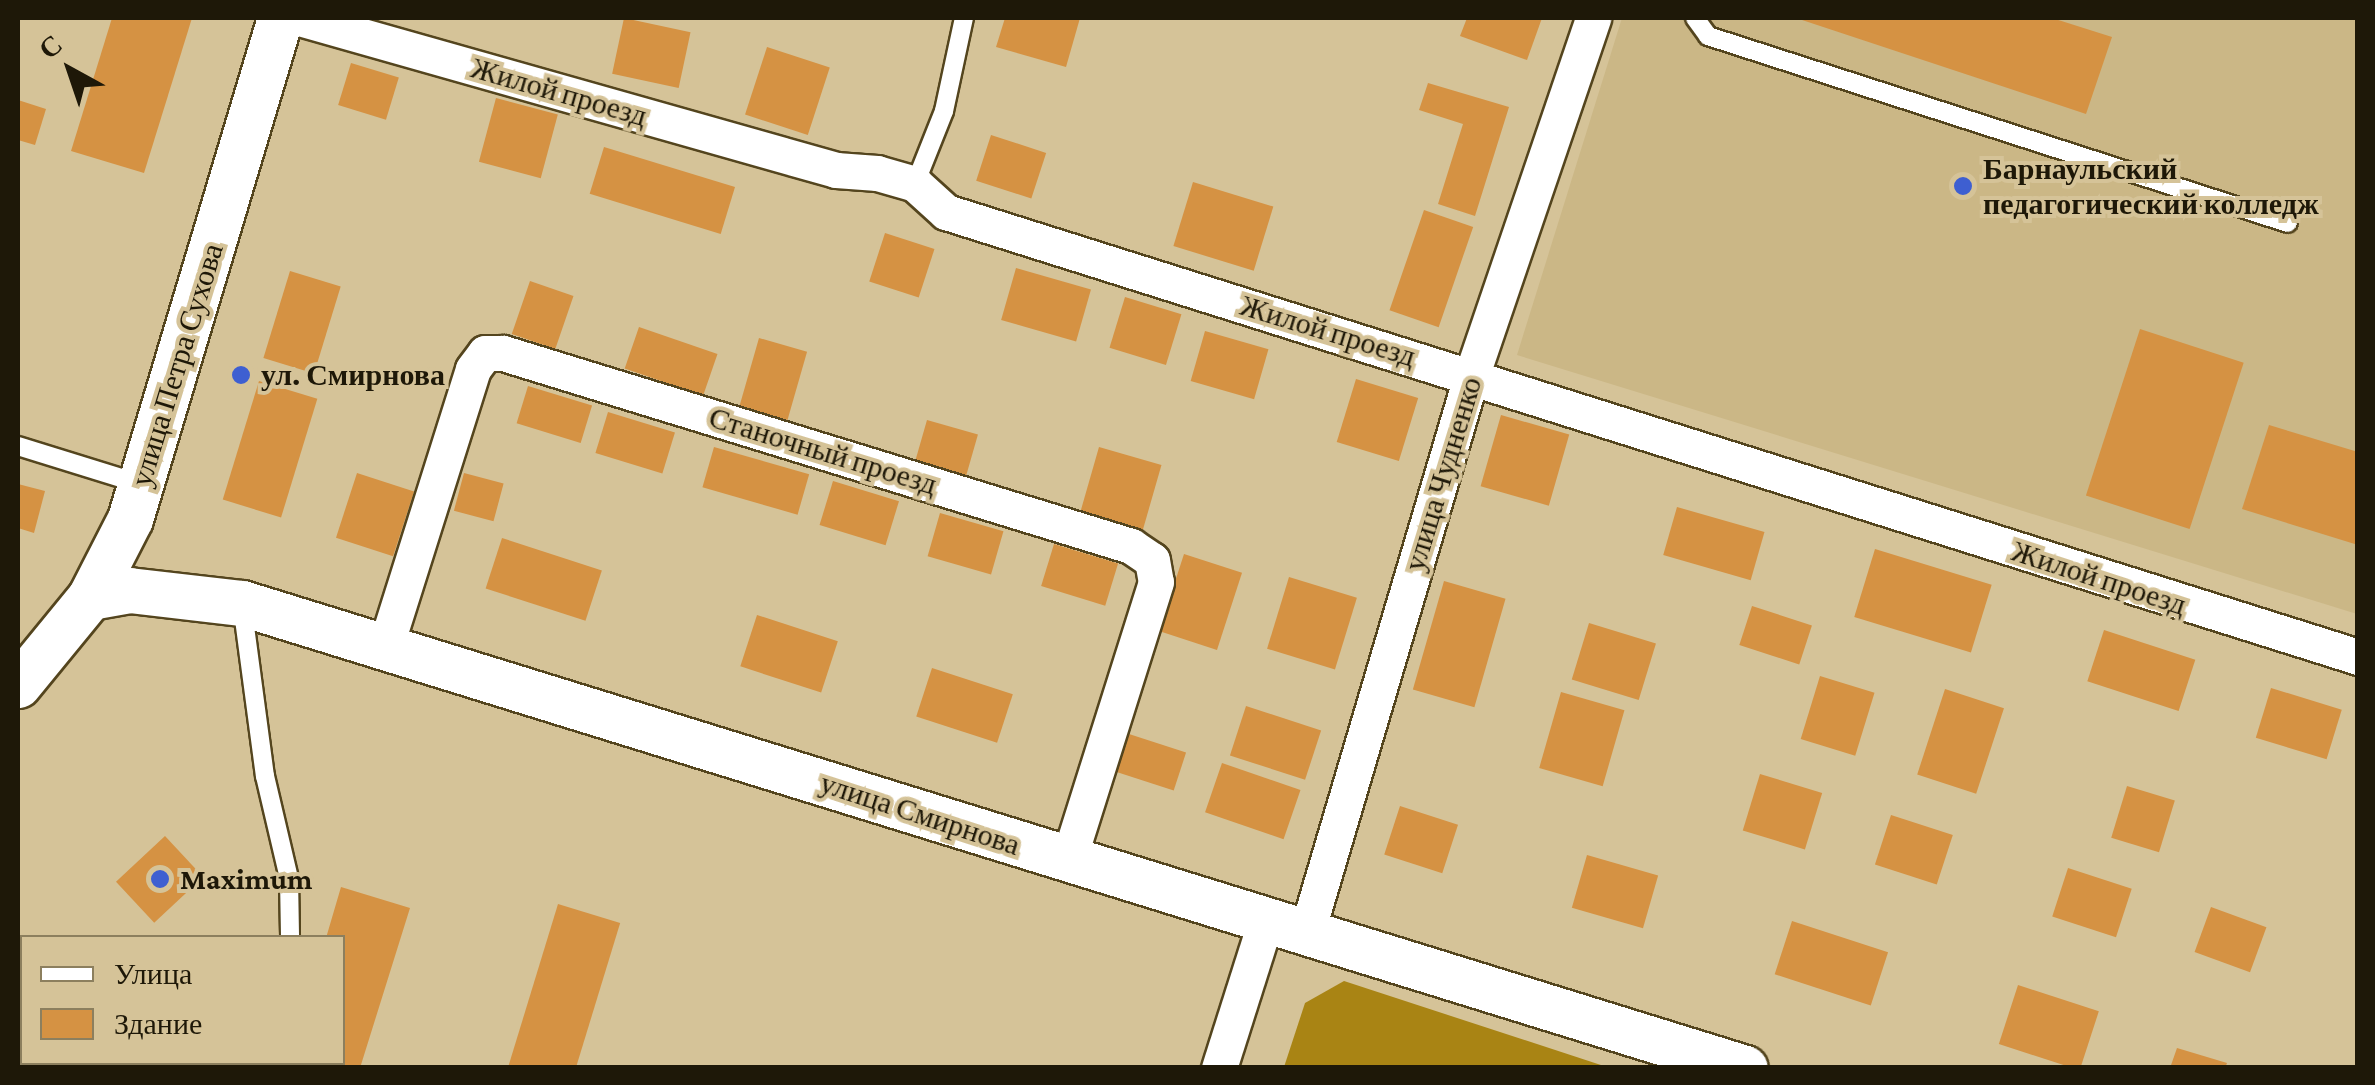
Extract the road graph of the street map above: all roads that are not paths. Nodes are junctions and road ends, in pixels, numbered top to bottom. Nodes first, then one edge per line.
1 (280, 18) edge
2 (299, 18) edge
3 (964, 18) edge
4 (1593, 18) edge
5 (1695, 18) edge
6 (915, 184) junction
7 (2288, 223) dead end
8 (1472, 376) junction
9 (18, 446) edge
10 (142, 484) junction
11 (90, 597) junction
12 (242, 603) junction
13 (386, 645) junction
14 (2358, 657) edge
15 (18, 685) edge
16 (1068, 861) junction
17 (1286, 929) junction
18 (290, 935) edge
19 (1219, 1068) edge
20 (1745, 1068) edge

1 - 10 street, улица Петра Сухова
2 - 6 street, Жилой проезд
3 - 6 lane
4 - 8 street, улица Чудненко
5 - 7 lane
6 - 8 street, Жилой проезд
8 - 14 street, Жилой проезд
8 - 17 street, улица Чудненко
9 - 10 lane
10 - 11 street, улица Петра Сухова
11 - 12 street, улица Смирнова
11 - 15 street, улица Петра Сухова
12 - 13 street, улица Смирнова
12 - 18 lane
13 - 16 street, улица Смирнова
13 - 16 street, Станочный проезд
16 - 17 street, улица Смирнова
17 - 19 street, улица Чудненко
17 - 20 street, улица Смирнова

